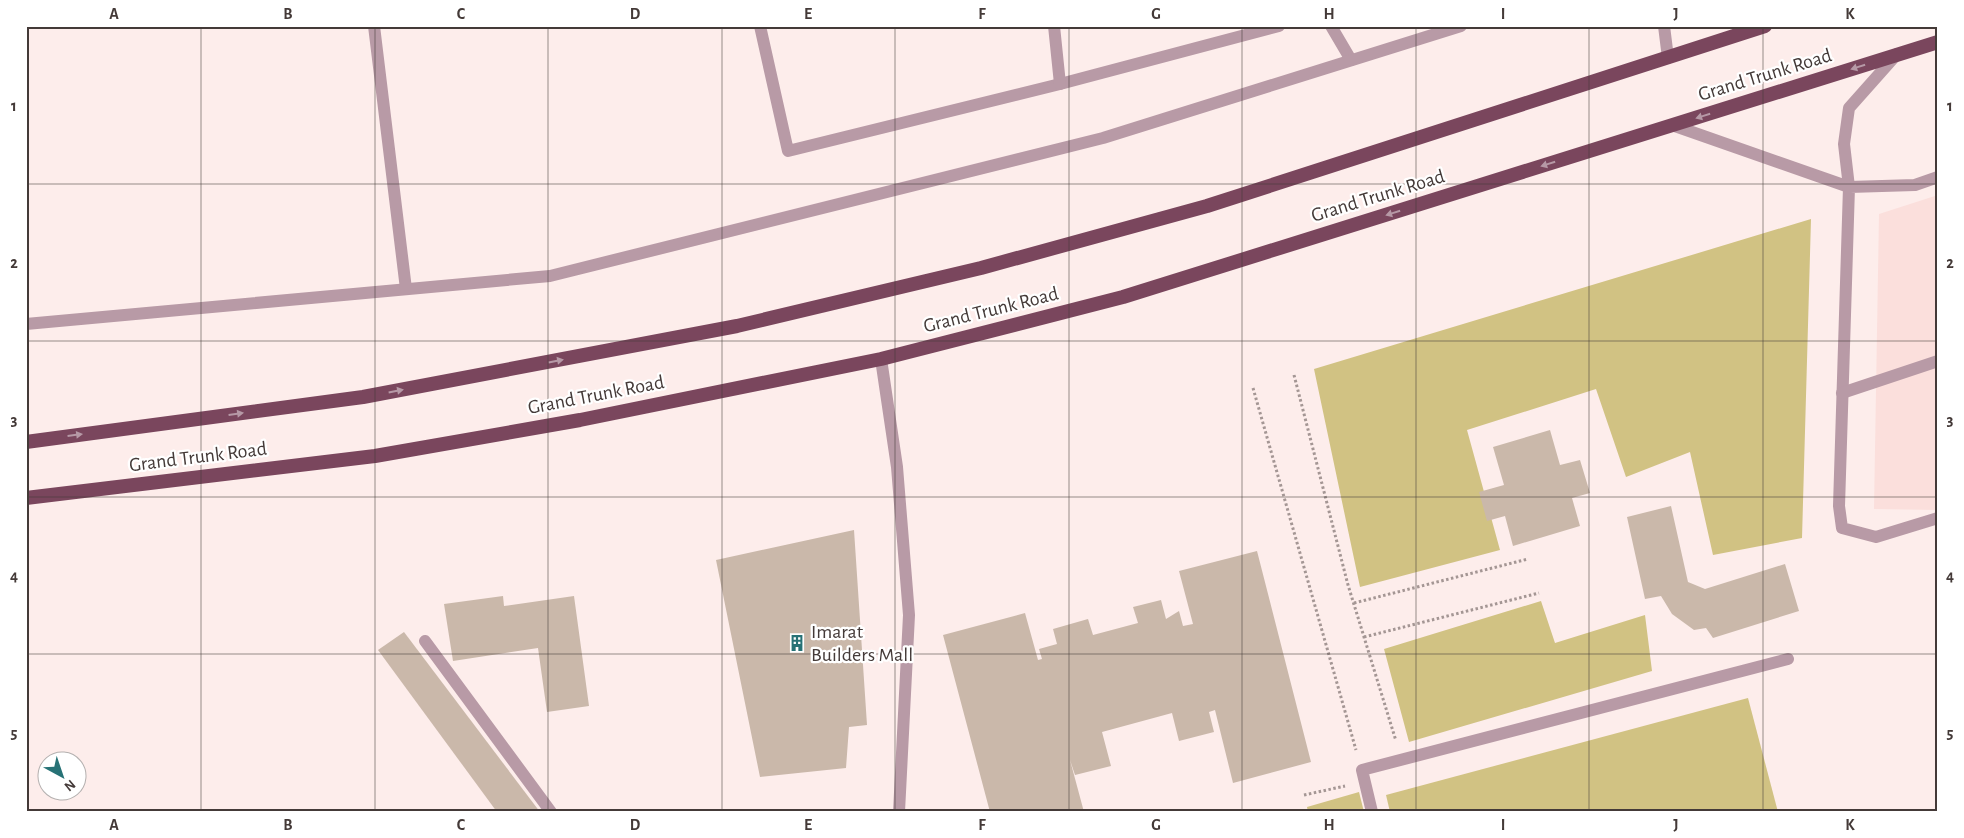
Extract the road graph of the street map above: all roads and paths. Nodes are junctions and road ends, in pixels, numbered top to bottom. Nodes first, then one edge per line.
1 (374, 26) edge
2 (760, 26) edge
3 (1054, 26) edge
4 (1280, 26) edge
5 (1331, 26) edge
6 (1461, 26) edge
7 (1664, 26) edge
8 (1765, 26) edge
9 (1938, 42) edge
10 (1897, 54) junction
11 (1668, 58) junction
12 (1352, 60) junction
13 (1060, 84) junction
14 (1672, 125) junction
15 (1938, 177) edge
16 (1849, 187) junction
17 (406, 289) junction
18 (26, 324) edge
19 (881, 359) junction
20 (1938, 362) edge
21 (1294, 375) dead end
22 (1253, 388) dead end
23 (1842, 393) junction
24 (26, 442) edge
25 (26, 498) edge
26 (1938, 518) edge
27 (1528, 559) dead end
28 (1539, 593) dead end
29 (1354, 603) junction
30 (1364, 637) junction
31 (426, 641) dead end
32 (1788, 659) dead end
33 (1402, 760) junction
34 (1363, 776) junction
35 (1304, 796) dead end
36 (551, 812) edge
37 (899, 812) edge
38 (1372, 812) edge

1 - 17 street
2 - 13 street
3 - 13 street
4 - 13 street
5 - 12 street
6 - 12 street
7 - 11 street
8 - 11 highway, Grand Trunk Road
9 - 10 highway, Grand Trunk Road
10 -> 14 highway, Grand Trunk Road
10 - 16 street
24 -> 11 highway, Grand Trunk Road
12 - 17 street
14 - 16 street
14 -> 19 highway, Grand Trunk Road
15 - 16 street
16 - 23 street
17 - 18 street
19 - 25 highway, Grand Trunk Road
19 - 37 street
20 - 23 street
21 - 29 path
22 - 34 path
23 - 26 street
27 - 29 path
28 - 30 path
29 - 30 path
30 - 33 path
31 - 36 street
32 - 33 street
33 - 34 street
34 - 35 path
34 - 38 street

